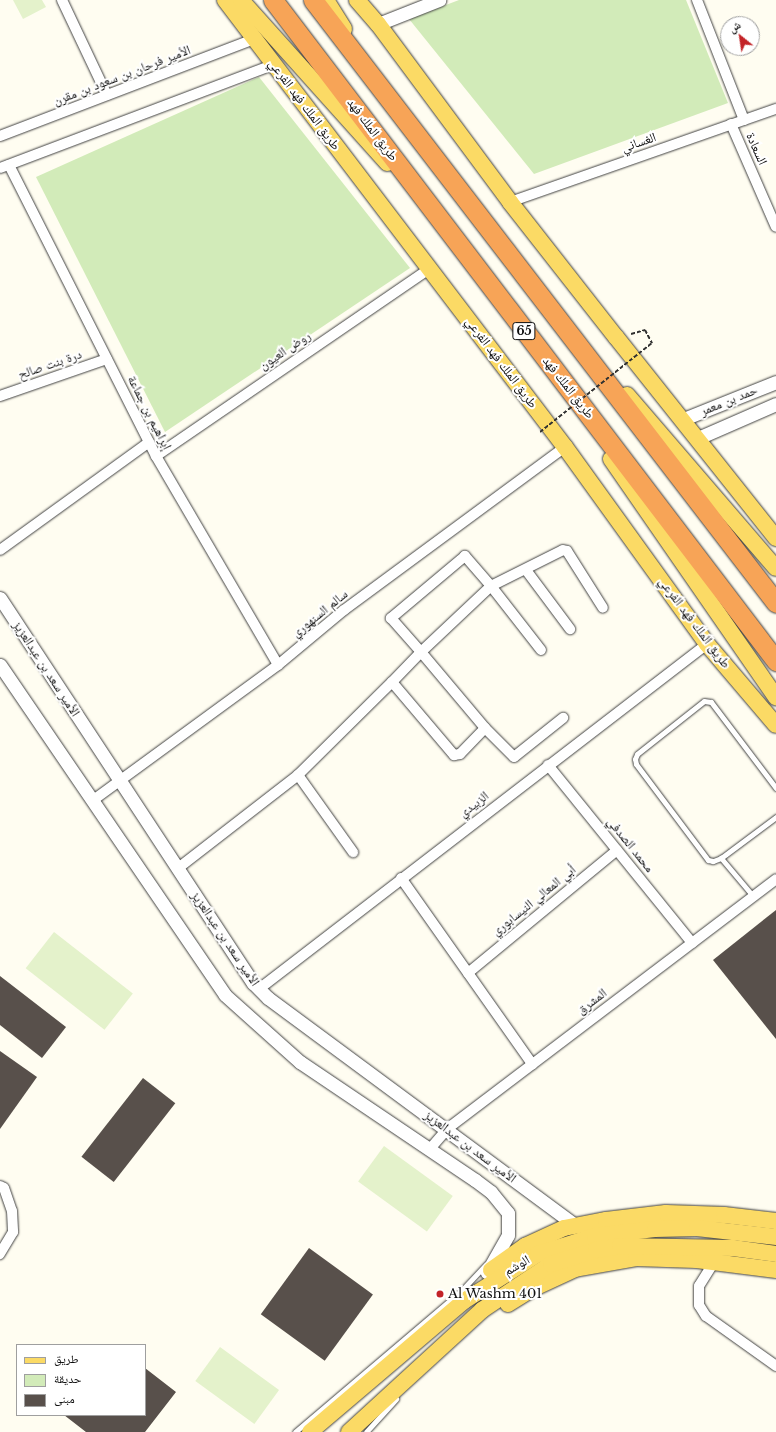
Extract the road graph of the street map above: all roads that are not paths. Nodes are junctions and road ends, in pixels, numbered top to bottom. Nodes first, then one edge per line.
1 (62, 0) edge
2 (225, 0) edge
3 (241, 0) edge
4 (273, 0) edge
5 (313, 0) edge
6 (326, 0) edge
7 (357, 0) edge
8 (439, 0) edge
9 (697, 0) edge
10 (378, 24) junction
11 (254, 39) junction
12 (273, 65) junction
13 (107, 95) junction
14 (391, 103) junction
15 (776, 109) edge
16 (744, 120) junction
17 (731, 124) junction
18 (0, 135) edge
19 (5, 167) edge
20 (510, 202) junction
21 (776, 228) edge
22 (459, 243) junction
23 (429, 269) junction
24 (539, 295) junction
25 (514, 318) junction
26 (108, 359) junction
27 (776, 382) edge
28 (0, 396) edge
29 (776, 404) edge
30 (681, 420) junction
31 (698, 438) junction
32 (149, 442) junction
33 (565, 447) junction
34 (156, 456) junction
35 (776, 538) edge
36 (0, 550) edge
37 (776, 568) edge
38 (526, 570) junction
39 (492, 586) junction
40 (0, 598) edge
41 (776, 603) edge
42 (603, 608) dead end
43 (570, 629) dead end
44 (707, 644) junction
45 (541, 650) dead end
46 (421, 652) junction
47 (776, 660) edge
48 (278, 665) junction
49 (0, 666) edge
50 (392, 682) junction
51 (776, 697) edge
52 (563, 718) dead end
53 (776, 725) edge
54 (485, 728) junction
55 (548, 765) junction
56 (298, 775) junction
57 (120, 782) junction
58 (776, 788) edge
59 (92, 801) junction
60 (776, 817) edge
61 (617, 850) junction
62 (353, 852) dead end
63 (722, 858) junction
64 (177, 869) junction
65 (401, 878) junction
66 (776, 879) edge
67 (753, 896) junction
68 (692, 942) junction
69 (468, 972) junction
70 (259, 989) junction
71 (532, 1064) junction
72 (447, 1129) junction
73 (428, 1150) junction
74 (0, 1186) edge
75 (776, 1221) edge
76 (576, 1226) junction
77 (776, 1237) edge
78 (500, 1248) junction
79 (0, 1254) edge
80 (776, 1254) edge
81 (714, 1262) junction
82 (776, 1270) edge
83 (487, 1273) junction
84 (464, 1301) junction
85 (448, 1342) junction
86 (776, 1366) edge
87 (372, 1380) junction
88 (340, 1394) junction
89 (295, 1432) edge
90 (310, 1432) edge
91 (349, 1432) edge
92 (366, 1432) edge

1 - 13 street
2 - 11 main road, طريق الملك فهد الفرعي
3 - 22 main road
4 - 22 highway, طريق الملك فهد / 65
5 - 14 highway, 65
6 - 14 main road
7 - 10 main road
8 - 10 street
9 - 16 street
10 - 20 main road
11 - 12 main road, طريق الملك فهد الفرعي
11 - 13 street, الأمير فرحان بن سعود بن مقرن
12 - 19 street
12 - 23 main road, طريق الملك فهد الفرعي
13 - 18 street, الأمير فرحان بن سعود بن مقرن
14 - 24 highway, 65
15 - 16 street, الغساني
16 - 17 street, الغساني
17 - 20 street, الغساني
17 - 21 street, السعادة
19 - 26 street, إبراهيم بن جماعة
20 - 30 main road
22 - 25 highway, طريق الملك فهد / 65
23 - 33 main road, طريق الملك فهد الفرعي
23 - 34 street, روض العيون
24 - 37 main road
24 - 41 highway, 65
25 - 47 highway, طريق الملك فهد / 65
25 - 51 main road
26 - 28 street, درة بنت صالح
26 - 32 street, إبراهيم بن جماعة
27 - 30 street, حمد بن معمر
29 - 31 street, حمد بن معمر
30 - 31 main road
31 - 35 main road
32 - 34 street, إبراهيم بن جماعة
32 - 36 street
33 - 44 main road, طريق الملك فهد الفرعي
33 - 48 street, سالم السنهوري
34 - 48 street, إبراهيم بن جماعة
38 - 39 street
38 - 42 street
38 - 43 street
39 - 45 street
39 - 46 street
39 - 46 street
40 - 57 street, الأمير سعد بن عبدالعزيز
44 - 53 main road, طريق الملك فهد الفرعي
44 - 55 street, الزبيدي
46 - 50 street
46 - 54 street
48 - 57 street, سالم السنهوري
49 - 59 street, الأمير سعد بن عبدالعزيز
50 - 54 street
50 - 56 street
52 - 54 street
55 - 61 street, محمد الصدفي
55 - 65 street, الزبيدي
56 - 62 street
56 - 64 street
57 - 59 street, سالم السنهوري
57 - 64 street, الأمير سعد بن عبدالعزيز
58 - 63 lane
59 - 73 street, الأمير سعد بن عبدالعزيز
60 - 63 lane
61 - 68 street, محمد الصدفي
61 - 69 street, أبي المعالي النيسابوري
63 - 67 lane
64 - 70 street, الأمير سعد بن عبدالعزيز
65 - 69 street
65 - 70 street, الزبيدي
66 - 67 street, المشرق
67 - 68 street, المشرق
68 - 71 street, المشرق
69 - 71 street
70 - 72 street, الأمير سعد بن عبدالعزيز
71 - 72 street, المشرق
72 - 73 street, المشرق
72 - 76 street, الأمير سعد بن عبدالعزيز
73 - 78 street, الأمير سعد بن عبدالعزيز
74 - 79 street
75 - 76 main road
76 - 83 main road
77 - 84 main road, الوشم
78 - 83 street, الأمير سعد بن عبدالعزيز
78 - 88 lane
80 - 85 main road, الوشم
81 - 82 main road
81 - 85 main road
81 - 86 street
83 - 84 main road
84 - 87 main road, الوشم
85 - 91 main road, الوشم
85 - 92 lane
87 - 88 main road
87 - 90 main road, الوشم
88 - 89 lane

